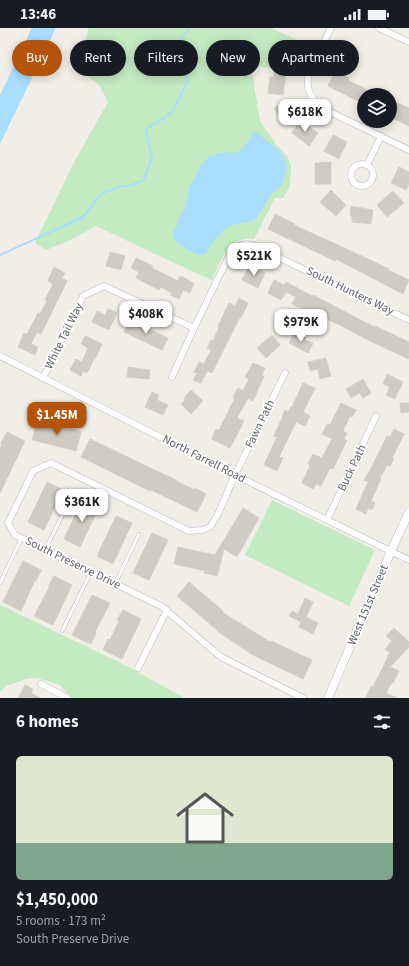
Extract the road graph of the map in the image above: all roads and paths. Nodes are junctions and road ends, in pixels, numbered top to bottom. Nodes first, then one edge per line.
1 (331, 28) edge
2 (379, 28) edge
3 (409, 42) edge
4 (381, 136) junction
5 (409, 150) edge
6 (367, 165) dead end
7 (409, 320) edge
8 (194, 328) junction
9 (0, 356) edge
10 (285, 373) dead end
11 (172, 377) dead end
12 (43, 378) junction
13 (376, 416) dead end
14 (235, 475) junction
15 (71, 498) dead end
16 (409, 512) edge
17 (327, 520) junction
18 (139, 534) dead end
19 (21, 539) junction
20 (46, 550) junction
21 (391, 551) junction
22 (409, 560) edge
23 (91, 572) junction
24 (0, 583) edge
25 (115, 584) junction
26 (168, 610) junction
27 (62, 631) dead end
28 (138, 668) dead end
29 (41, 684) dead end
30 (68, 698) edge
31 (303, 698) edge
32 (328, 698) edge

1 - 4 street
2 - 3 street
4 - 5 street
4 - 6 street
7 - 8 street, South Hunters Way
8 - 11 street
8 - 12 street, White Tail Way
9 - 12 street, North Farrell Road
10 - 14 street, Fawn Path
12 - 14 street, North Farrell Road
13 - 17 street, Buck Path
14 - 17 street, North Farrell Road
14 - 19 street, South Preserve Drive
15 - 20 lane
16 - 21 street, West 151st Street
17 - 21 street, North Farrell Road
18 - 25 lane
19 - 20 street, South Preserve Drive
19 - 24 lane
20 - 23 street, South Preserve Drive
21 - 22 street, North Farrell Road
21 - 32 street, West 151st Street
23 - 25 street, South Preserve Drive
23 - 27 lane
25 - 26 street, South Preserve Drive
26 - 28 street
26 - 31 street, South Preserve Drive
29 - 30 street

